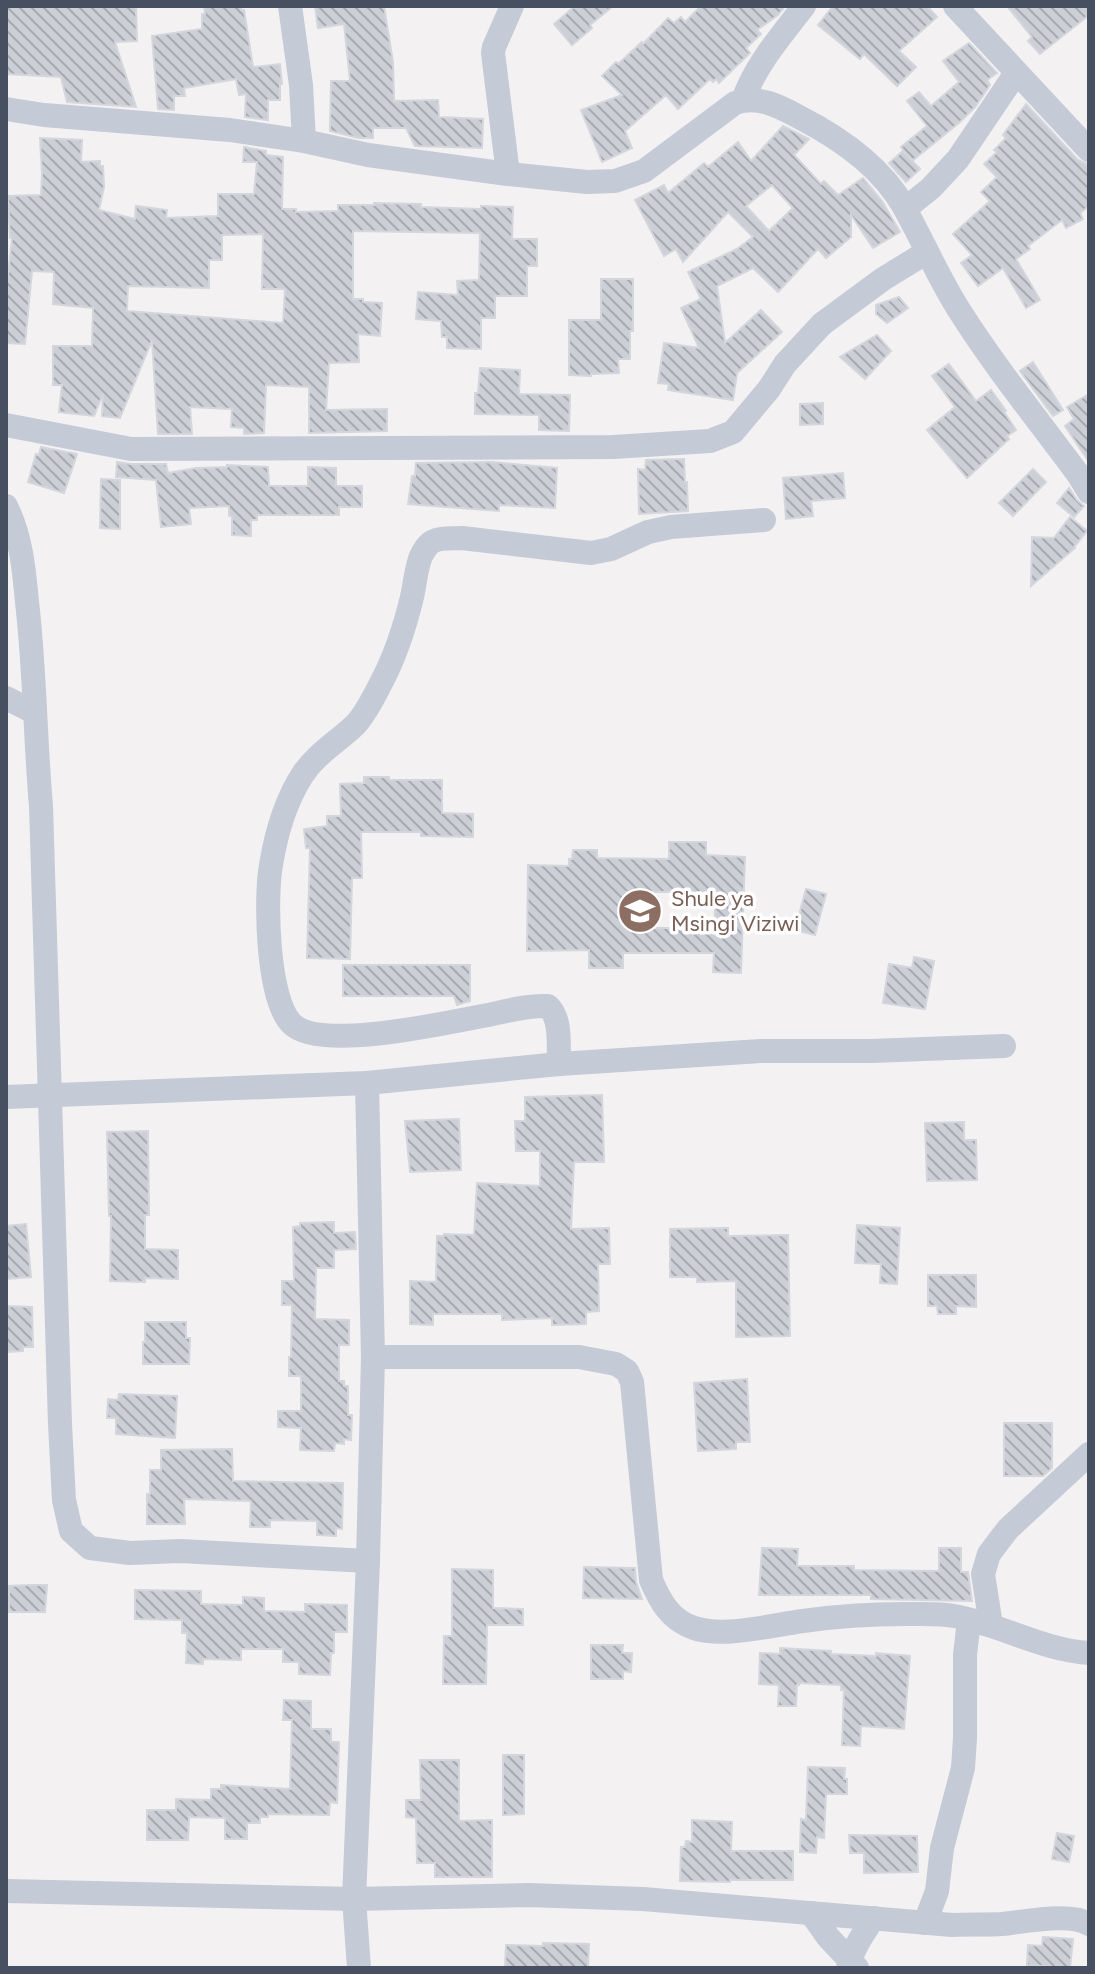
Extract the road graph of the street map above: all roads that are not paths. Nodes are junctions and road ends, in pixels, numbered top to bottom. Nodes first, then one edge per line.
1 (290, 6) edge
2 (512, 6) edge
3 (804, 6) edge
4 (955, 6) edge
5 (1016, 73) junction
6 (743, 100) junction
7 (6, 109) edge
8 (304, 141) junction
9 (1089, 150) edge
10 (508, 174) junction
11 (905, 209) junction
12 (927, 252) junction
13 (6, 425) edge
14 (1089, 492) edge
15 (6, 506) edge
16 (764, 520) dead end
17 (6, 698) edge
18 (34, 712) junction
19 (1004, 1046) dead end
20 (559, 1064) junction
21 (367, 1083) junction
22 (50, 1095) junction
23 (6, 1097) edge
24 (373, 1357) junction
25 (1089, 1454) edge
26 (368, 1561) junction
27 (980, 1622) junction
28 (1089, 1653) edge
29 (6, 1891) edge
30 (354, 1899) junction
31 (811, 1913) junction
32 (874, 1918) junction
33 (925, 1923) junction
34 (1089, 1924) edge
35 (851, 1965) edge
36 (359, 1968) edge

1 - 8 street
2 - 10 street
3 - 6 street
4 - 5 street
5 - 9 street
5 - 11 street
6 - 10 street
6 - 11 street
7 - 8 street
8 - 10 street
11 - 12 street
12 - 13 street
12 - 14 street
15 - 18 street
16 - 20 street
17 - 18 street
18 - 22 street
19 - 20 street
20 - 21 street
21 - 22 street
21 - 24 street
22 - 23 street
22 - 26 street
24 - 26 street
24 - 27 street
25 - 27 street
26 - 30 street
27 - 28 street
27 - 33 street
29 - 30 street
30 - 31 street
30 - 36 street
31 - 32 street
31 - 35 street
32 - 33 street
32 - 35 street
33 - 34 street

